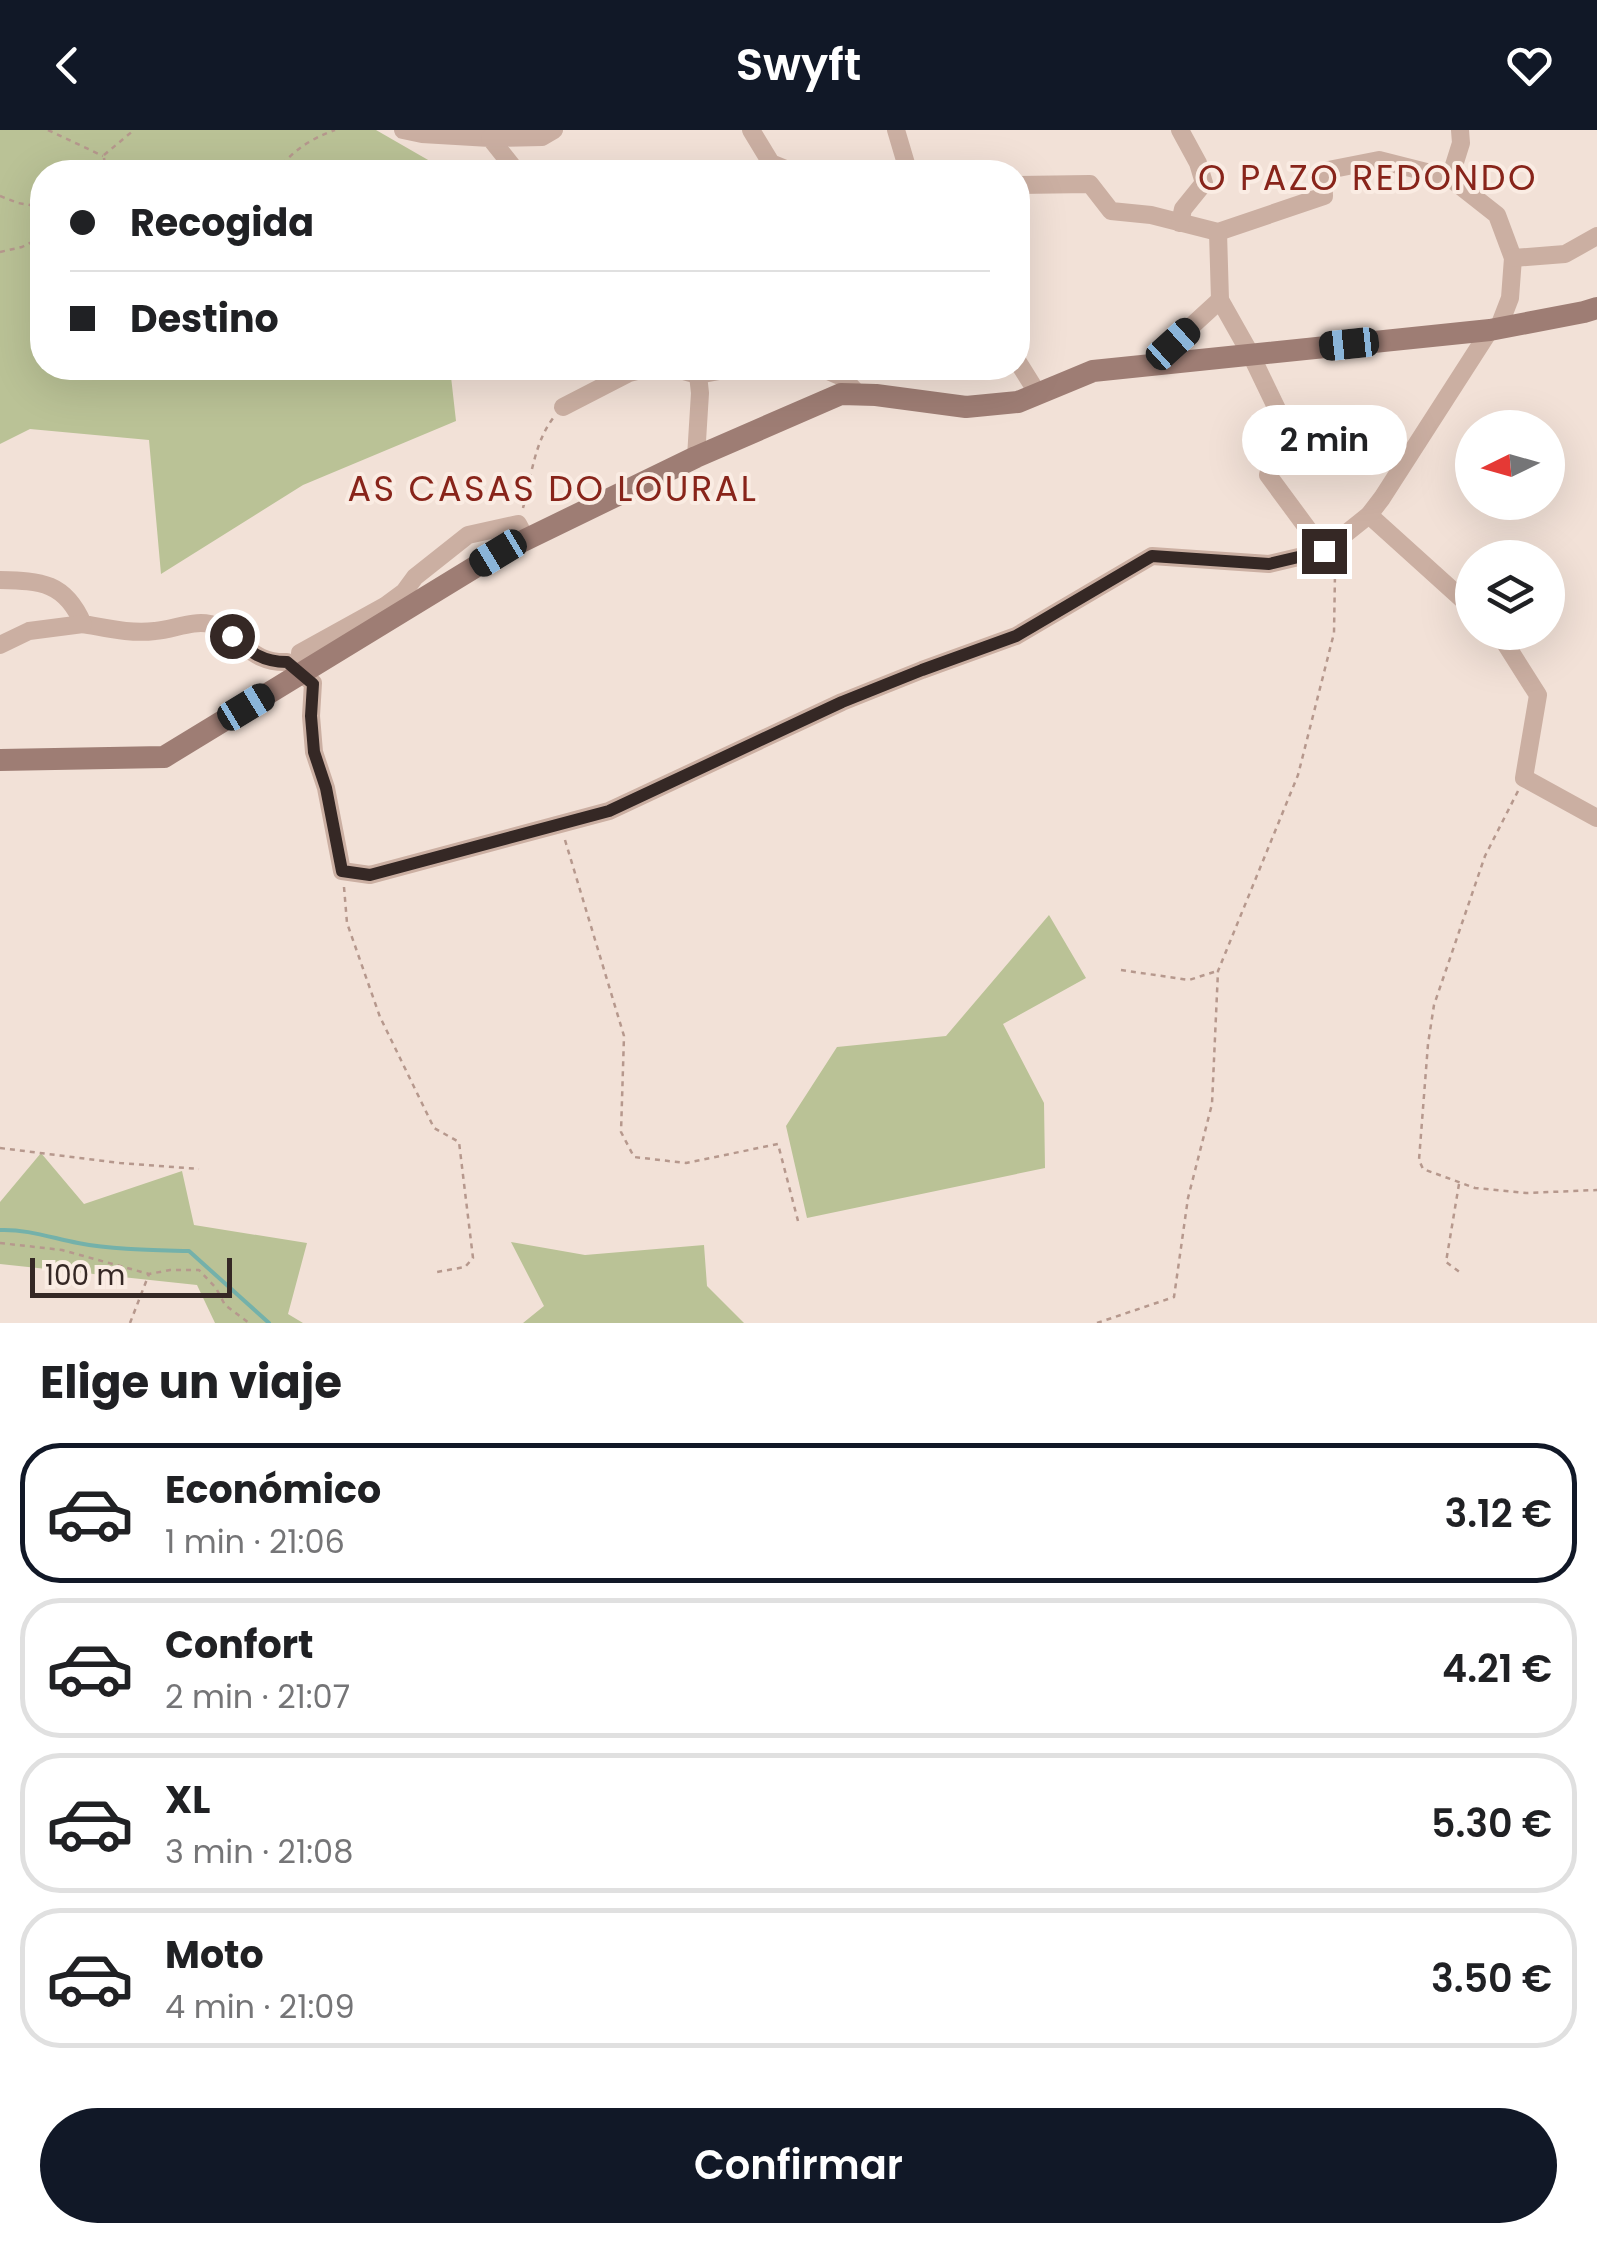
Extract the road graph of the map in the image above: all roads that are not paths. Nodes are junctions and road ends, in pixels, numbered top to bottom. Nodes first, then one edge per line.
1 (403, 130) edge
2 (554, 130) edge
3 (751, 130) edge
4 (896, 130) edge
5 (1180, 130) edge
6 (1460, 130) edge
7 (490, 138) junction
8 (507, 160) edge
9 (769, 160) edge
10 (904, 160) edge
11 (1450, 178) junction
12 (1030, 185) edge
13 (1180, 223) junction
14 (1218, 232) junction
15 (1597, 236) edge
16 (1513, 258) junction
17 (1220, 300) junction
18 (1597, 308) edge
19 (1494, 330) junction
20 (1252, 354) junction
21 (1149, 365) junction
22 (614, 380) edge
23 (699, 380) edge
24 (844, 380) edge
25 (1029, 380) edge
26 (1038, 394) junction
27 (858, 395) junction
28 (563, 408) road end
29 (696, 457) junction
30 (1369, 515) junction
31 (1324, 551) junction
32 (0, 580) edge
33 (1455, 593) edge
34 (83, 624) junction
35 (0, 645) edge
36 (1510, 650) edge
37 (301, 674) junction
38 (0, 760) edge
39 (1597, 818) edge

1 - 7 street
2 - 7 street
3 - 9 street
4 - 10 street
5 - 13 street
6 - 11 street
7 - 8 street
11 - 14 street
11 - 16 street
12 - 13 street
13 - 14 street
14 - 17 street
15 - 16 street
16 - 19 street
17 - 20 street
17 - 21 street
18 - 19 street
19 - 20 street
19 - 30 street
20 - 21 street
20 - 31 street
21 - 26 street
22 - 28 street
23 - 29 street
24 - 27 street
25 - 26 street
26 - 27 street
27 - 29 street
29 - 37 street
30 - 31 street
30 - 33 street
31 - 37 street
32 - 34 street
34 - 35 street
34 - 37 street
36 - 39 street
37 - 38 street

